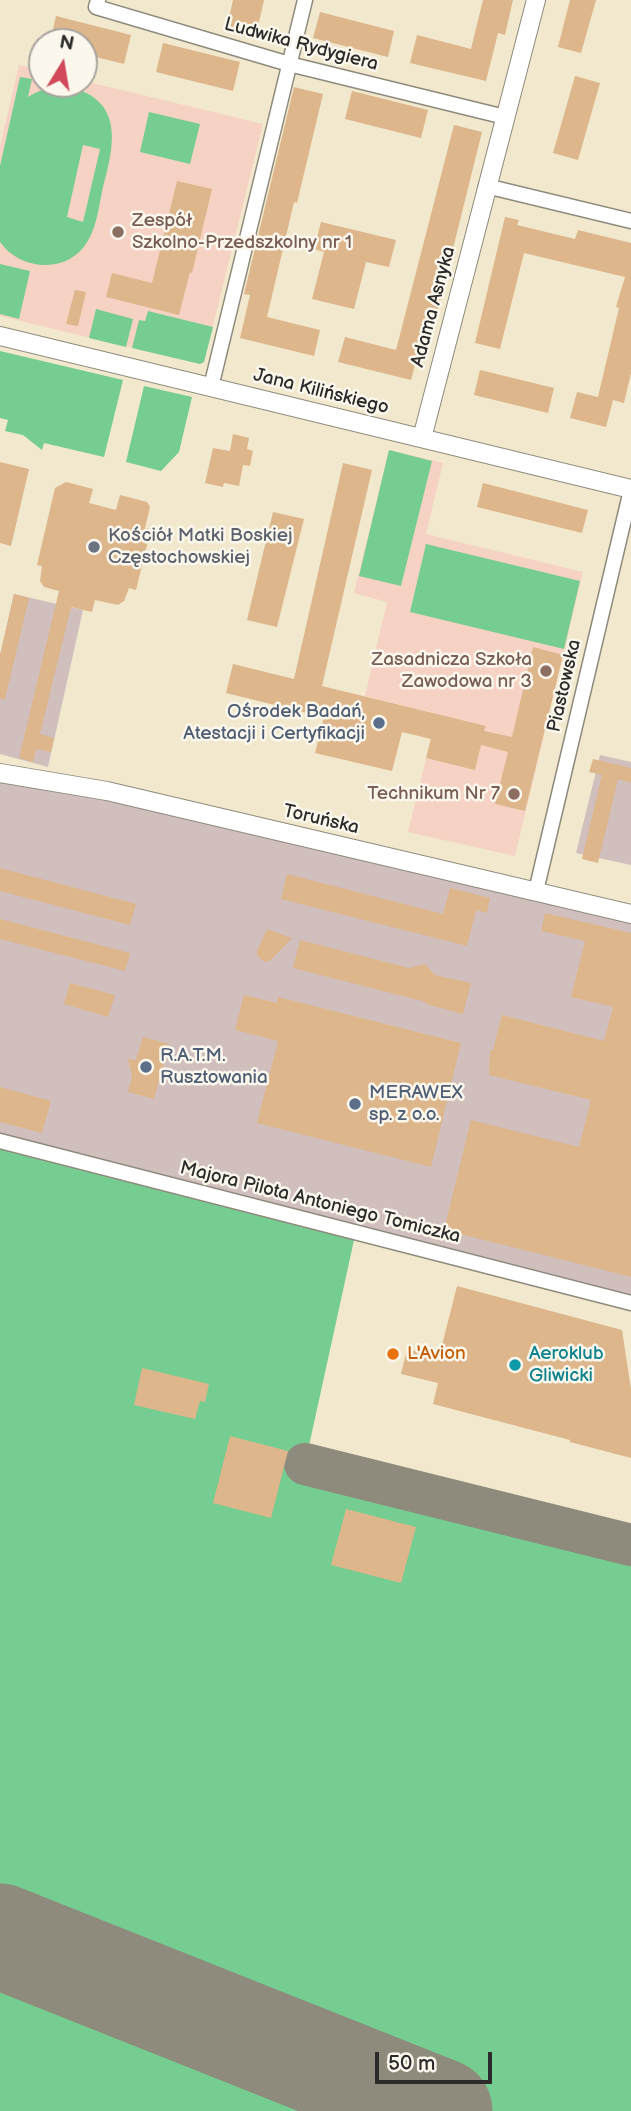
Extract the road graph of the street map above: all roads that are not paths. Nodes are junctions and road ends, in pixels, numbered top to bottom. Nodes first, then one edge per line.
1 (97, 0) edge
2 (305, 0) edge
3 (536, 0) edge
4 (289, 64) junction
5 (505, 117) junction
6 (486, 186) junction
7 (631, 221) edge
8 (0, 336) edge
9 (211, 387) junction
10 (422, 438) junction
11 (631, 489) edge
12 (0, 773) edge
13 (536, 891) junction
14 (631, 914) edge
15 (0, 1141) edge
16 (631, 1303) edge

1 - 4 street, Ludwika Rydygiera
2 - 4 street
3 - 5 street, Adama Asnyka
4 - 5 street, Ludwika Rydygiera
4 - 9 street
5 - 6 street, Adama Asnyka
6 - 7 street
6 - 10 street, Adama Asnyka
8 - 9 street, Jana Kilińskiego
9 - 10 street, Jana Kilińskiego
10 - 11 street, Jana Kilińskiego
11 - 13 street, Piastowska
12 - 13 street, Toruńska
13 - 14 street, Toruńska
15 - 16 street, Majora Pilota Antoniego Tomiczka

